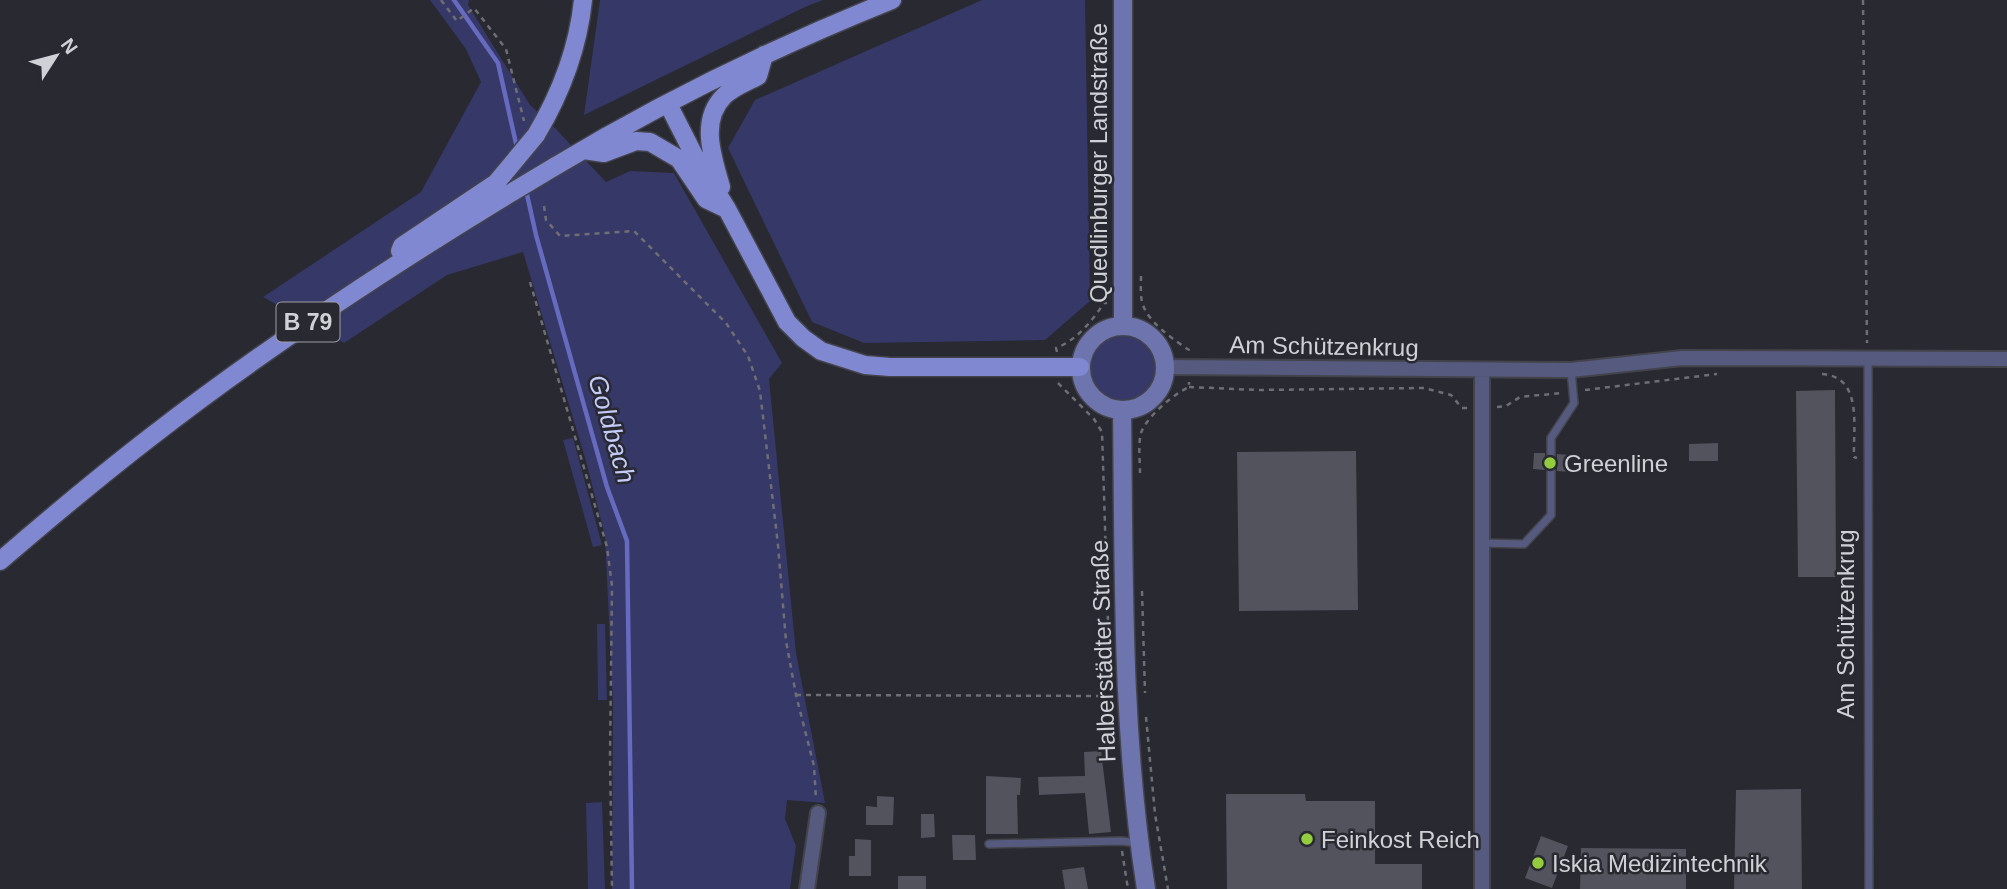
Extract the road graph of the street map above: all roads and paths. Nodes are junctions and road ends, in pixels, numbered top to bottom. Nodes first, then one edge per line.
1 (441, 0) edge
2 (583, 0) edge
3 (892, 0) edge
4 (1123, 0) edge
5 (1863, 0) edge
6 (764, 55) junction
7 (668, 104) junction
8 (530, 129) junction
9 (583, 150) junction
10 (500, 190) junction
11 (544, 206) dead end
12 (727, 209) junction
13 (1141, 276) dead end
14 (530, 282) dead end
15 (1123, 325) junction
16 (1868, 359) junction
17 (2007, 359) edge
18 (1080, 367) junction
19 (1165, 367) junction
20 (1189, 368) junction
21 (1482, 370) junction
22 (1571, 370) junction
23 (1718, 374) dead end
24 (1811, 374) dead end
25 (1189, 387) junction
26 (1573, 391) junction
27 (1483, 407) junction
28 (1122, 410) junction
29 (1102, 432) dead end
30 (1867, 462) junction
31 (1140, 483) dead end
32 (1482, 543) junction
33 (0, 561) edge
34 (1142, 588) dead end
35 (796, 695) junction
36 (1145, 697) dead end
37 (1146, 710) dead end
38 (818, 813) joint
39 (1139, 843) junction
40 (989, 844) dead end
41 (612, 889) edge
42 (807, 889) edge
43 (1146, 889) edge
44 (1167, 889) edge
45 (1482, 889) edge
46 (1868, 889) edge

1 - 8 path
2 - 8 main road
3 - 6 main road
4 - 15 main road, Quedlinburger Landstraße
5 - 16 path
6 - 7 main road
6 - 12 main road
7 - 9 main road
7 - 12 main road
8 - 10 main road, bridge
9 - 10 main road, bridge
9 - 12 main road
10 - 33 main road, B 79
11 - 35 path
12 - 18 main road
13 - 20 path
14 - 41 path
15 - 18 main road
15 - 19 main road
16 - 17 street, Am Schützenkrug
16 - 22 street, Am Schützenkrug
16 - 30 lane, Am Schützenkrug
18 - 28 main road
19 - 20 street, Am Schützenkrug
19 - 28 main road
20 - 21 street, Am Schützenkrug
20 - 25 path
21 - 22 street, Am Schützenkrug
21 - 27 street
22 - 26 lane
23 - 26 path
24 - 30 path
25 - 27 path
25 - 31 path
26 - 27 path
26 - 32 lane
27 - 32 street
28 - 39 main road, Halberstädter Straße
29 - 35 path
30 - 46 lane, Am Schützenkrug
32 - 45 street
34 - 36 path
35 - 38 path
37 - 44 path
38 - 42 street
39 - 40 lane
39 - 43 main road, Halberstädter Straße

